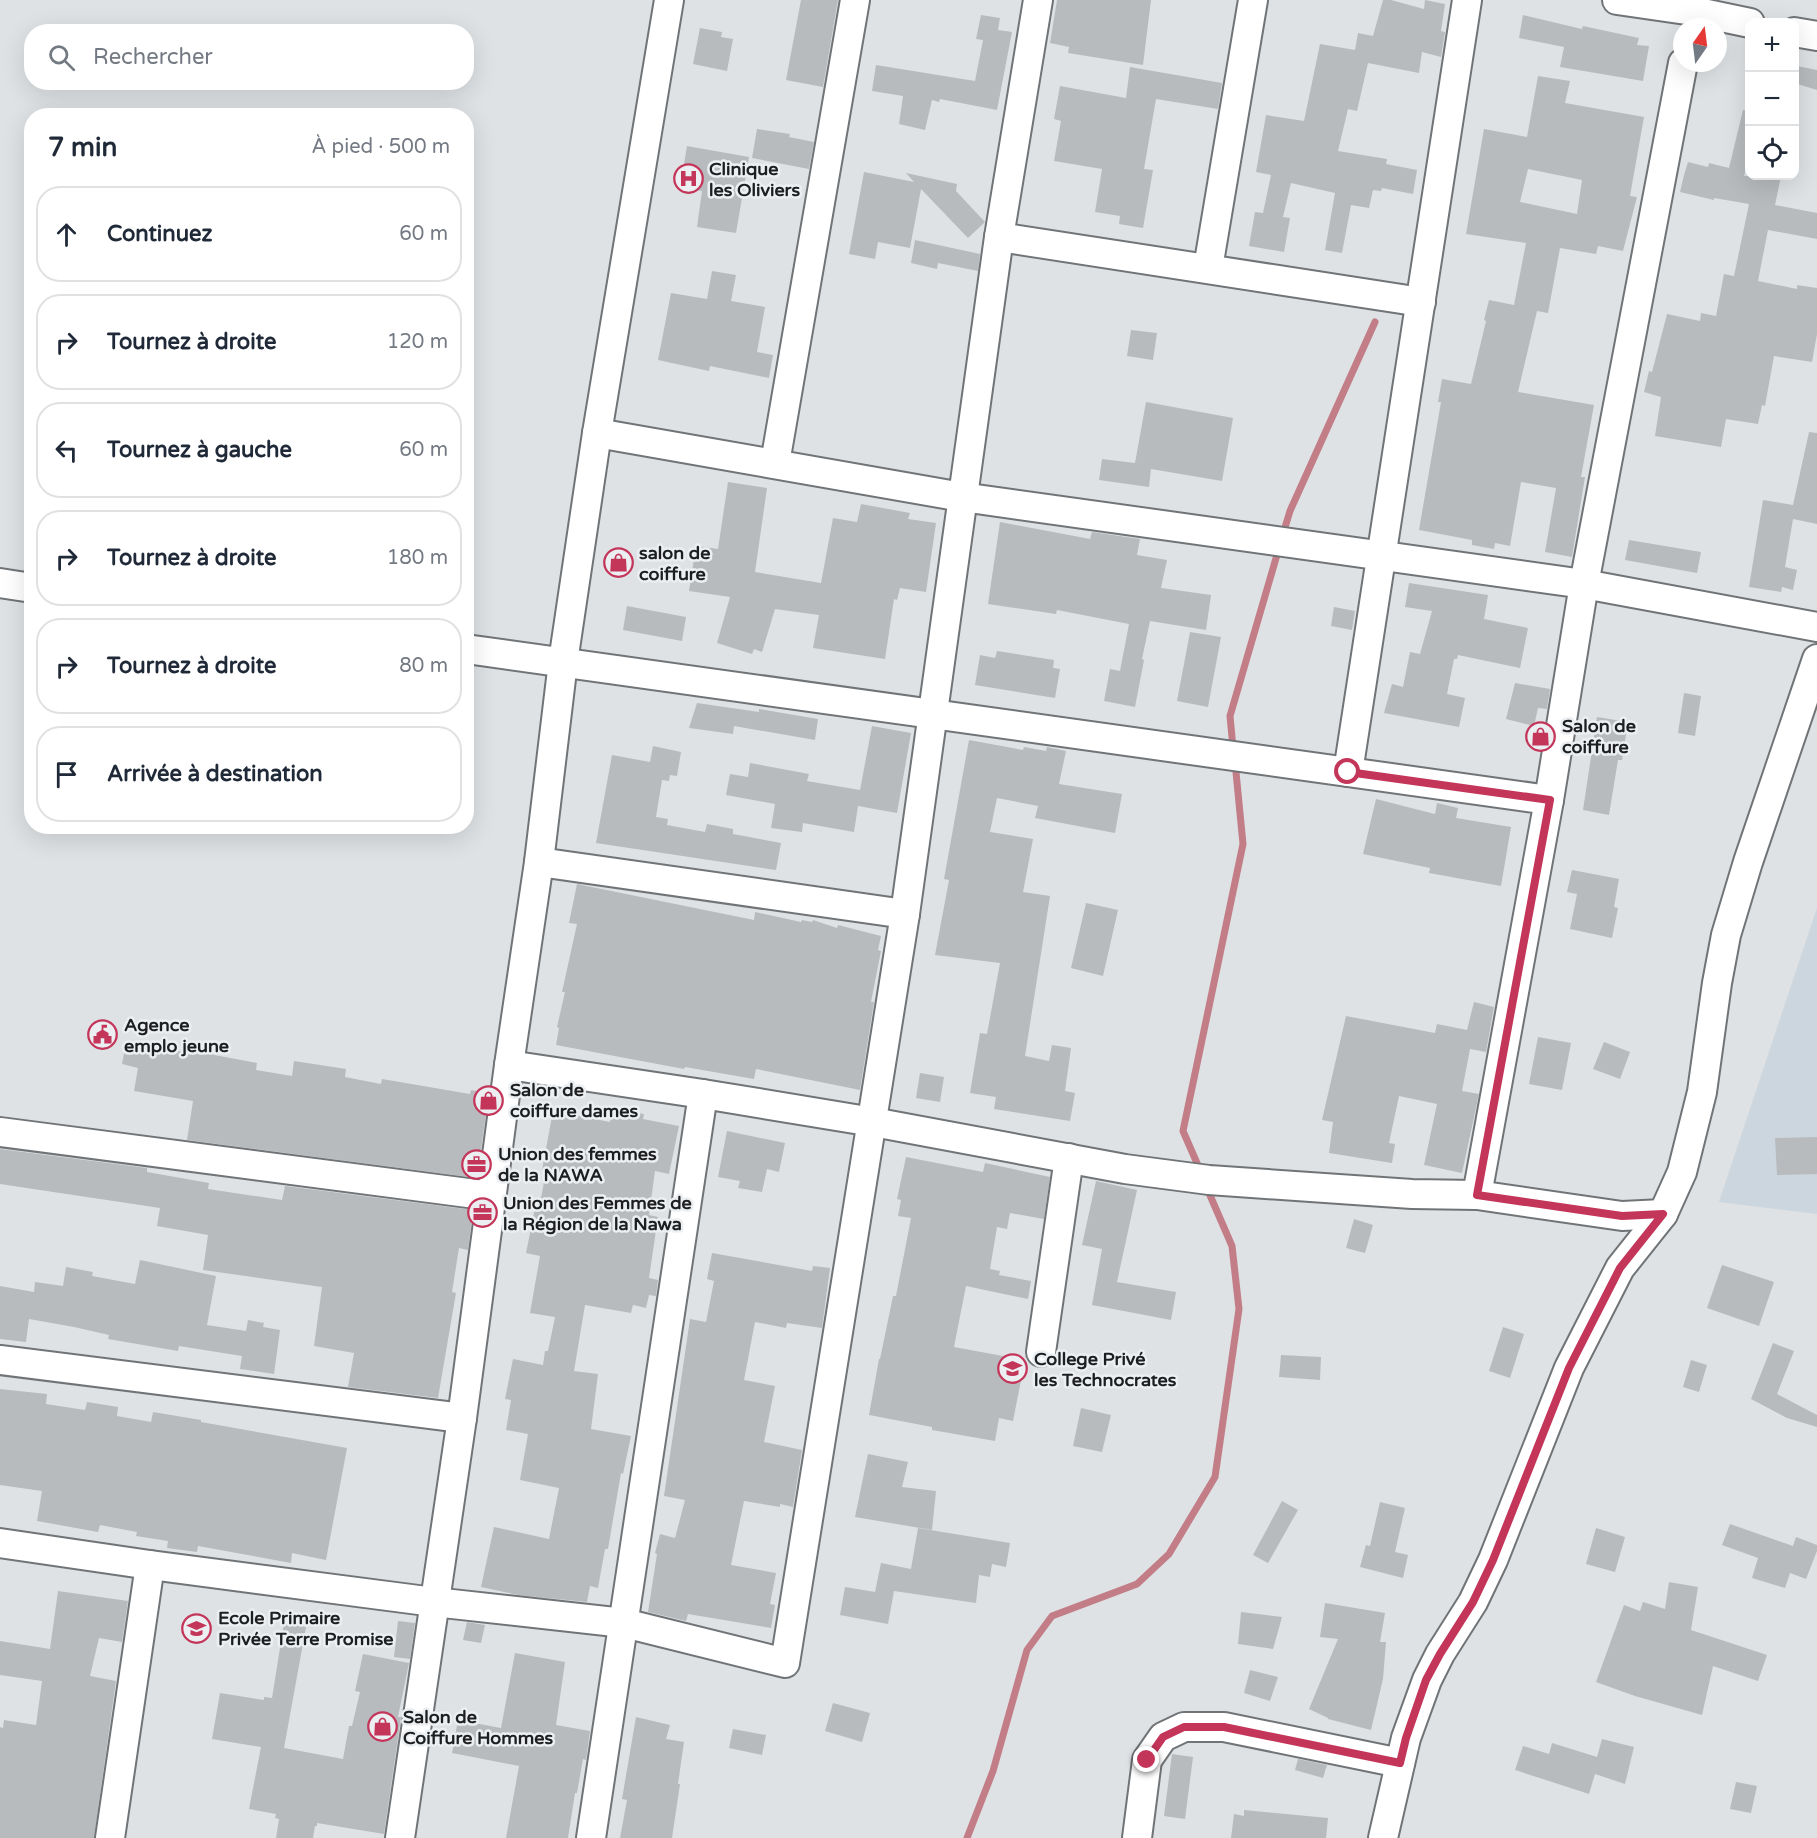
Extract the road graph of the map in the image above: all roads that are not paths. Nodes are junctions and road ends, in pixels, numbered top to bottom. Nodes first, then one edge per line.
1 (669, 0) edge
2 (855, 0) edge
3 (1038, 0) edge
4 (1253, 0) edge
5 (1467, 0) edge
6 (1617, 0) edge
7 (1687, 18) edge
8 (1727, 21) edge
9 (1745, 22) edge
10 (1799, 33) edge
11 (1817, 36) edge
12 (1681, 72) edge
13 (999, 237) junction
14 (1208, 268) junction
15 (1421, 302) junction
16 (597, 433) junction
17 (775, 463) junction
18 (962, 497) junction
19 (1383, 555) junction
20 (0, 583) edge
21 (1584, 584) junction
22 (24, 587) edge
23 (1817, 627) edge
24 (474, 649) edge
25 (1817, 659) edge
26 (562, 662) junction
27 (932, 714) junction
28 (1348, 772) junction
29 (1550, 800) junction
30 (539, 862) junction
31 (905, 914) junction
32 (509, 1065) junction
33 (703, 1094) junction
34 (873, 1122) junction
35 (0, 1132) edge
36 (1069, 1158) junction
37 (1477, 1195) junction
38 (491, 1196) junction
39 (1663, 1214) junction
40 (1041, 1352) dead end
41 (0, 1360) edge
42 (462, 1418) junction
43 (0, 1543) edge
44 (150, 1565) junction
45 (434, 1602) junction
46 (624, 1623) junction
47 (1400, 1763) junction
48 (110, 1838) edge
49 (399, 1838) edge
50 (591, 1838) edge
51 (1137, 1838) edge
52 (1383, 1838) edge

1 - 16 street
2 - 17 street
3 - 13 street
4 - 14 street
5 - 15 street
6 - 7 street
8 - 9 street
10 - 11 street
12 - 21 street
13 - 14 street
13 - 18 street
14 - 15 street
15 - 19 street
16 - 17 street
16 - 26 street
17 - 18 street
18 - 19 street
18 - 27 street
19 - 21 street
19 - 28 street
20 - 22 street
21 - 23 street
21 - 29 street
24 - 26 street
25 - 39 street
26 - 27 street
26 - 30 street
27 - 28 street
27 - 31 street
28 - 29 street
29 - 37 street
30 - 31 street
30 - 32 street
31 - 34 street
32 - 33 street
32 - 38 street
33 - 34 street
33 - 46 street
34 - 36 street
34 - 46 street
35 - 38 street
36 - 37 street
36 - 40 street
37 - 39 street
38 - 42 street
39 - 47 street
41 - 42 street
42 - 45 street
43 - 44 street
44 - 45 street
44 - 48 street
45 - 46 street
45 - 49 street
46 - 50 street
47 - 51 street
47 - 52 street

